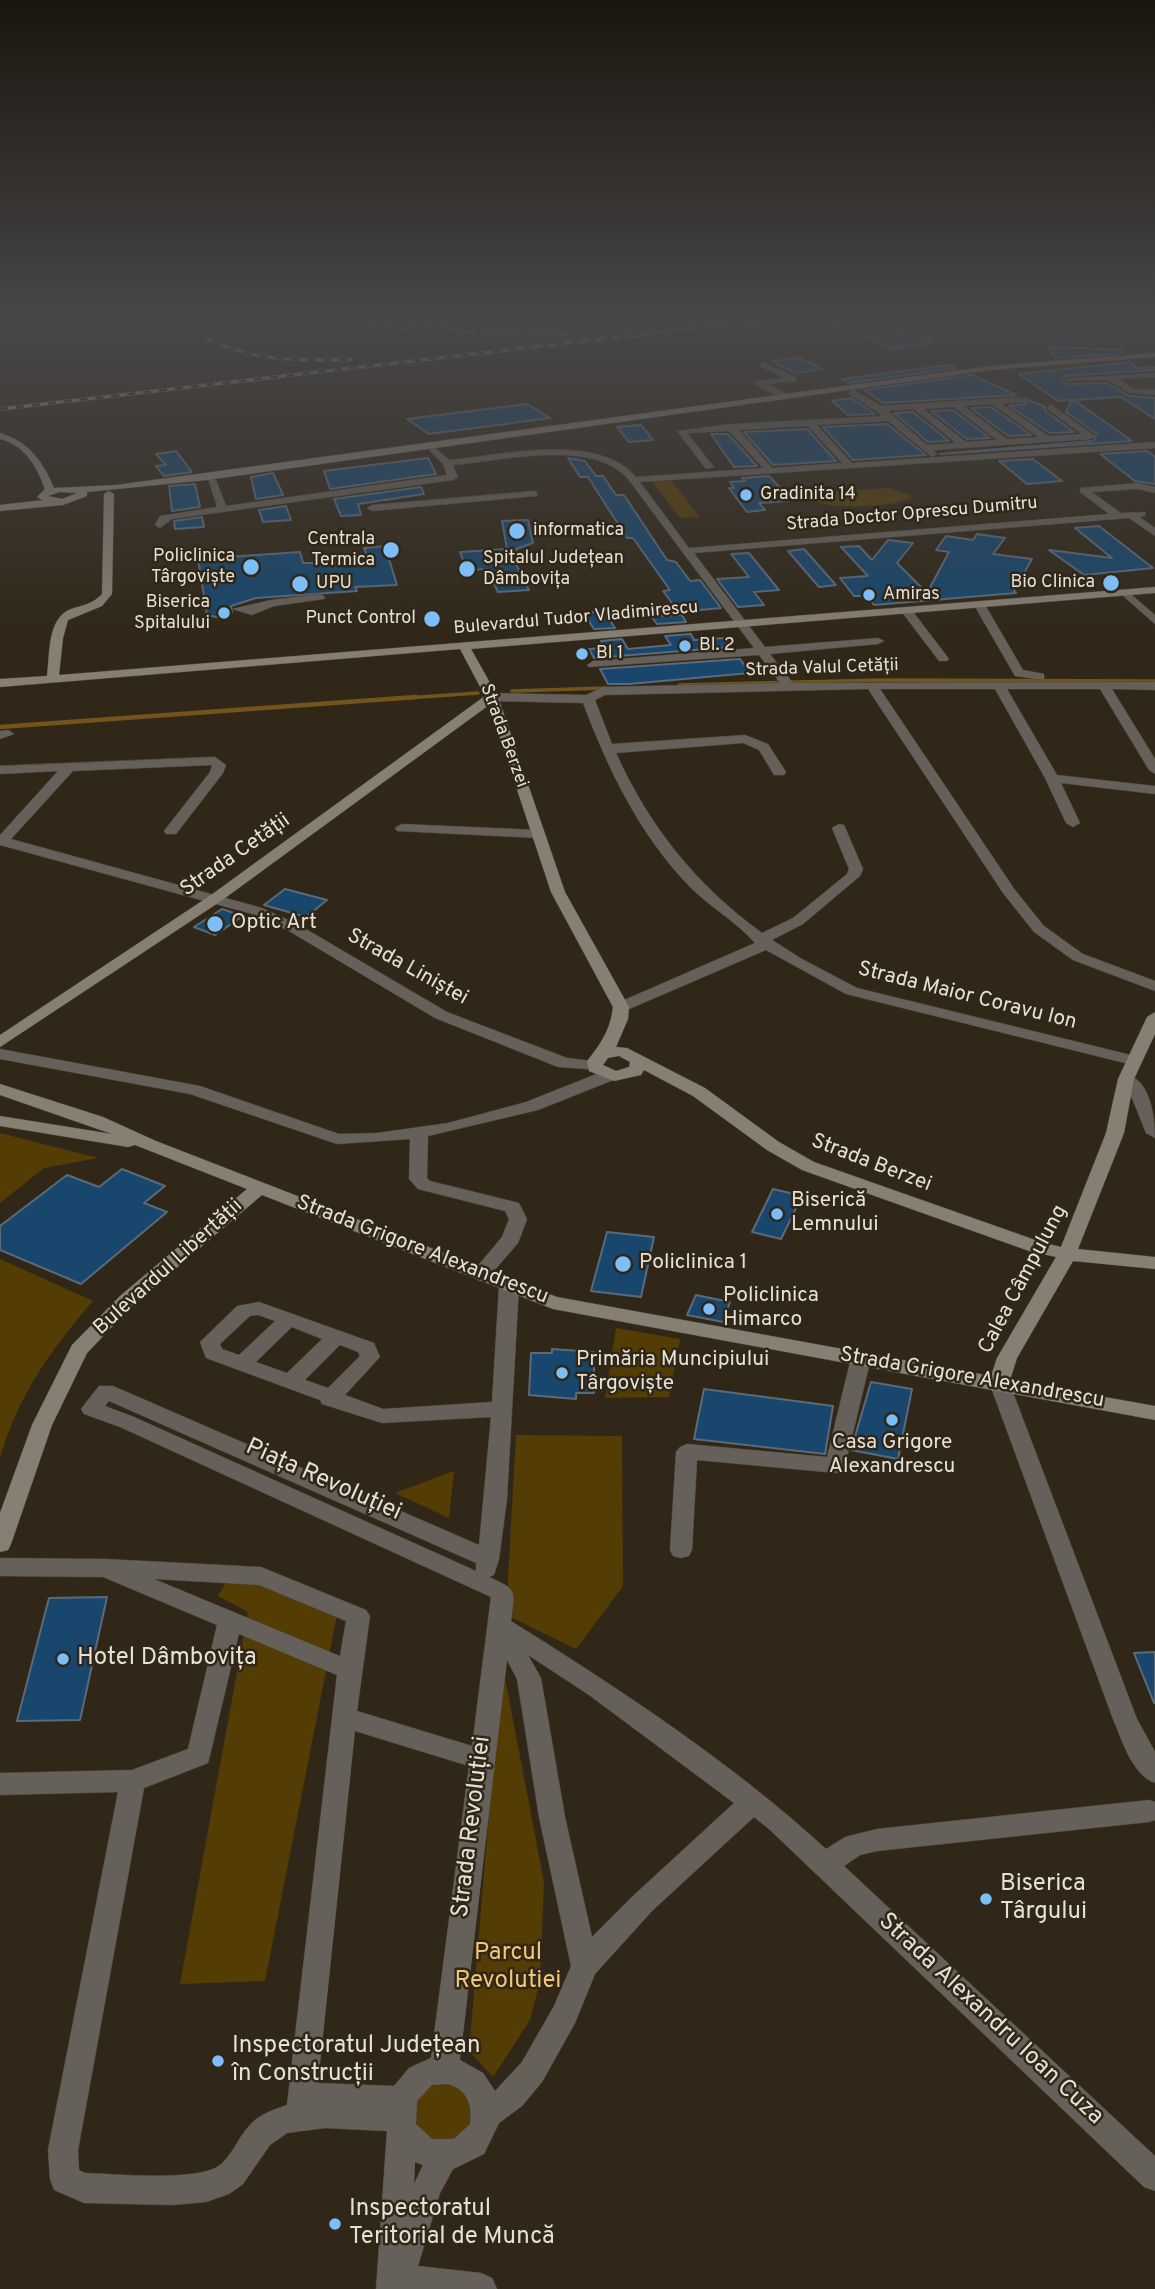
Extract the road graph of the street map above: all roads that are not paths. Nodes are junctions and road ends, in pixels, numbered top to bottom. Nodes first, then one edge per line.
1 (605, 425) edge
2 (765, 425) edge
3 (812, 425) edge
4 (898, 425) edge
5 (938, 425) edge
6 (983, 425) edge
7 (1026, 425) edge
8 (1075, 425) edge
9 (731, 427) junction
10 (0, 436) edge
11 (1046, 439) junction
12 (1006, 443) junction
13 (1155, 445) edge
14 (965, 446) junction
15 (925, 448) junction
16 (432, 449) junction
17 (938, 460) junction
18 (447, 463) junction
19 (850, 466) junction
20 (709, 467) dead end
21 (770, 471) junction
22 (44, 474) junction
23 (209, 479) junction
24 (434, 480) junction
25 (634, 480) junction
26 (1155, 490) edge
27 (74, 492) junction
28 (46, 493) junction
29 (109, 494) junction
30 (534, 494) dead end
31 (446, 500) junction
32 (54, 502) junction
33 (0, 506) edge
34 (1154, 506) edge
35 (372, 508) dead end
36 (223, 510) junction
37 (1136, 514) junction
38 (1119, 516) junction
39 (1155, 524) edge
40 (160, 525) dead end
41 (1155, 533) edge
42 (686, 551) junction
43 (1155, 590) edge
44 (1126, 593) junction
45 (320, 597) dead end
46 (271, 603) dead end
47 (980, 605) junction
48 (907, 611) junction
49 (1155, 621) edge
50 (741, 624) junction
51 (878, 641) dead end
52 (463, 645) junction
53 (762, 651) junction
54 (943, 659) dead end
55 (593, 665) dead end
56 (1155, 677) edge
57 (53, 679) junction
58 (0, 683) edge
59 (872, 685) junction
60 (999, 685) junction
61 (1104, 686) junction
62 (1155, 686) edge
63 (790, 688) junction
64 (492, 697) junction
65 (588, 699) junction
66 (607, 748) junction
67 (70, 766) junction
68 (0, 770) edge
69 (1155, 770) edge
70 (779, 772) dead end
71 (1052, 778) junction
72 (1155, 790) edge
73 (1073, 823) dead end
74 (402, 828) dead end
75 (839, 828) dead end
76 (171, 831) dead end
77 (538, 834) junction
78 (1, 840) edge
79 (216, 898) junction
80 (763, 942) junction
81 (1155, 986) edge
82 (621, 1013) junction
83 (1154, 1021) edge
84 (0, 1042) edge
85 (0, 1054) edge
86 (633, 1057) junction
87 (1133, 1060) junction
88 (606, 1068) junction
89 (1126, 1079) junction
90 (676, 1081) junction
91 (0, 1089) edge
92 (3, 1123) edge
93 (419, 1133) junction
94 (1155, 1133) edge
95 (150, 1145) junction
96 (261, 1187) junction
97 (1067, 1254) junction
98 (1155, 1263) edge
99 (480, 1275) junction
100 (509, 1286) junction
101 (289, 1319) junction
102 (336, 1337) junction
103 (861, 1358) junction
104 (242, 1364) junction
105 (999, 1382) junction
106 (289, 1383) junction
107 (329, 1399) junction
108 (502, 1409) junction
109 (1155, 1413) edge
110 (0, 1544) edge
111 (681, 1550) dead end
112 (488, 1559) junction
113 (0, 1567) edge
114 (106, 1568) junction
115 (484, 1583) junction
116 (230, 1621) junction
117 (498, 1625) junction
118 (349, 1670) junction
119 (343, 1717) junction
120 (482, 1759) junction
121 (1155, 1772) edge
122 (133, 1781) junction
123 (0, 1784) edge
124 (754, 1801) junction
125 (1149, 1811) dead end
126 (825, 1863) junction
127 (585, 1966) junction
128 (444, 2071) junction
129 (301, 2106) junction
130 (486, 2115) junction
131 (401, 2116) junction
132 (444, 2155) junction
133 (1155, 2176) edge
134 (395, 2286) edge
135 (481, 2289) edge

1 - 16 street
2 - 9 street
3 - 19 street
4 - 15 street
5 - 14 street
6 - 12 street
7 - 11 street
8 - 11 street
9 - 20 street
9 - 21 street
10 - 22 street
11 - 12 street
12 - 14 street
13 - 17 street
14 - 15 street
15 - 17 street
16 - 18 street
16 - 23 street
17 - 19 street
18 - 24 street
18 - 25 street
19 - 21 street
21 - 25 street
22 - 27 street
22 - 28 street
23 - 27 street
23 - 29 street
23 - 36 street
24 - 31 street
24 - 36 street
25 - 42 street
26 - 38 street
27 - 28 street
27 - 29 street
27 - 32 street
28 - 32 street
28 - 33 street
29 - 57 street
30 - 31 street
31 - 35 street
32 - 33 street
34 - 37 street
36 - 40 street
37 - 38 street, Strada Doctor Oprescu Dumitru
37 - 39 street
37 - 41 street
38 - 42 street, Strada Doctor Oprescu Dumitru
42 - 50 street
43 - 44 street, Bulevardul Tudor Vladimirescu
44 - 47 street, Bulevardul Tudor Vladimirescu
44 - 49 street
45 - 46 street
47 - 48 street, Bulevardul Tudor Vladimirescu
47 - 56 street
48 - 50 street, Bulevardul Tudor Vladimirescu
48 - 54 street
50 - 52 street, Bulevardul Tudor Vladimirescu
50 - 53 street
51 - 53 street
52 - 57 street, Bulevardul Tudor Vladimirescu
52 - 64 street, Strada Berzei
53 - 55 street
53 - 63 street
57 - 58 street, Bulevardul Tudor Vladimirescu
59 - 60 street, Strada Valul Cetății
59 - 63 street, Strada Valul Cetății
59 - 81 street
60 - 61 street, Strada Valul Cetății
60 - 71 street
61 - 62 street, Strada Valul Cetății
61 - 69 street
63 - 65 street, Strada Valul Cetății
64 - 65 street, Strada Valul Cetății
64 - 77 street, Strada Berzei
64 - 79 street, Strada Cetății
65 - 66 street, Strada Maior Coravu Ion
66 - 70 street
66 - 80 street, Strada Maior Coravu Ion
67 - 68 street
67 - 76 street
67 - 78 street
71 - 72 street
71 - 73 street
74 - 77 street
75 - 80 street
77 - 82 street, Strada Berzei
78 - 79 street, Strada Liniștei
79 - 84 street, Strada Cetății
79 - 88 street, Strada Liniștei
80 - 82 street
80 - 87 street, Strada Maior Coravu Ion
82 - 86 street, Strada Berzei
82 - 88 street
83 - 87 street, Calea Câmpulung
85 - 93 street
86 - 88 street
86 - 88 street
86 - 90 street, Strada Berzei
87 - 89 street, Calea Câmpulung
88 - 90 street, Strada Berzei
88 - 93 street
89 - 94 street
89 - 97 street, Calea Câmpulung
90 - 97 street, Strada Berzei
91 - 95 street, Strada Grigore Alexandrescu
92 - 95 street, Strada Grigore Alexandrescu
93 - 99 street
95 - 96 street, Strada Grigore Alexandrescu
96 - 99 street, Strada Grigore Alexandrescu
96 - 110 street, Bulevardul Libertății
97 - 98 street, Strada Berzei
97 - 105 street, Calea Câmpulung
99 - 100 street, Strada Grigore Alexandrescu
100 - 103 street, Strada Grigore Alexandrescu
100 - 108 street
101 - 102 street
101 - 104 street
101 - 104 street
102 - 106 street
102 - 107 street
103 - 105 street, Strada Grigore Alexandrescu
103 - 111 street
104 - 106 street
105 - 109 street, Strada Grigore Alexandrescu
105 - 121 street
106 - 107 street
107 - 108 street
108 - 112 street
112 - 115 street
112 - 115 street, Piața Revoluției
113 - 114 street
114 - 116 street
114 - 118 street
115 - 117 street, Piața Revoluției
116 - 118 street
116 - 122 street
117 - 120 street, Strada Revoluției
117 - 124 street, Strada Alexandru Ioan Cuza
117 - 127 street
118 - 119 street
119 - 120 street
119 - 129 street
120 - 128 street, Strada Revoluției
122 - 123 street
122 - 129 street
124 - 126 street, Strada Alexandru Ioan Cuza
124 - 127 street
125 - 126 street
126 - 133 street, Strada Alexandru Ioan Cuza
127 - 130 street
128 - 130 street
128 - 131 street
129 - 131 street
130 - 132 street
131 - 132 street
131 - 134 street
132 - 134 street
134 - 135 street

